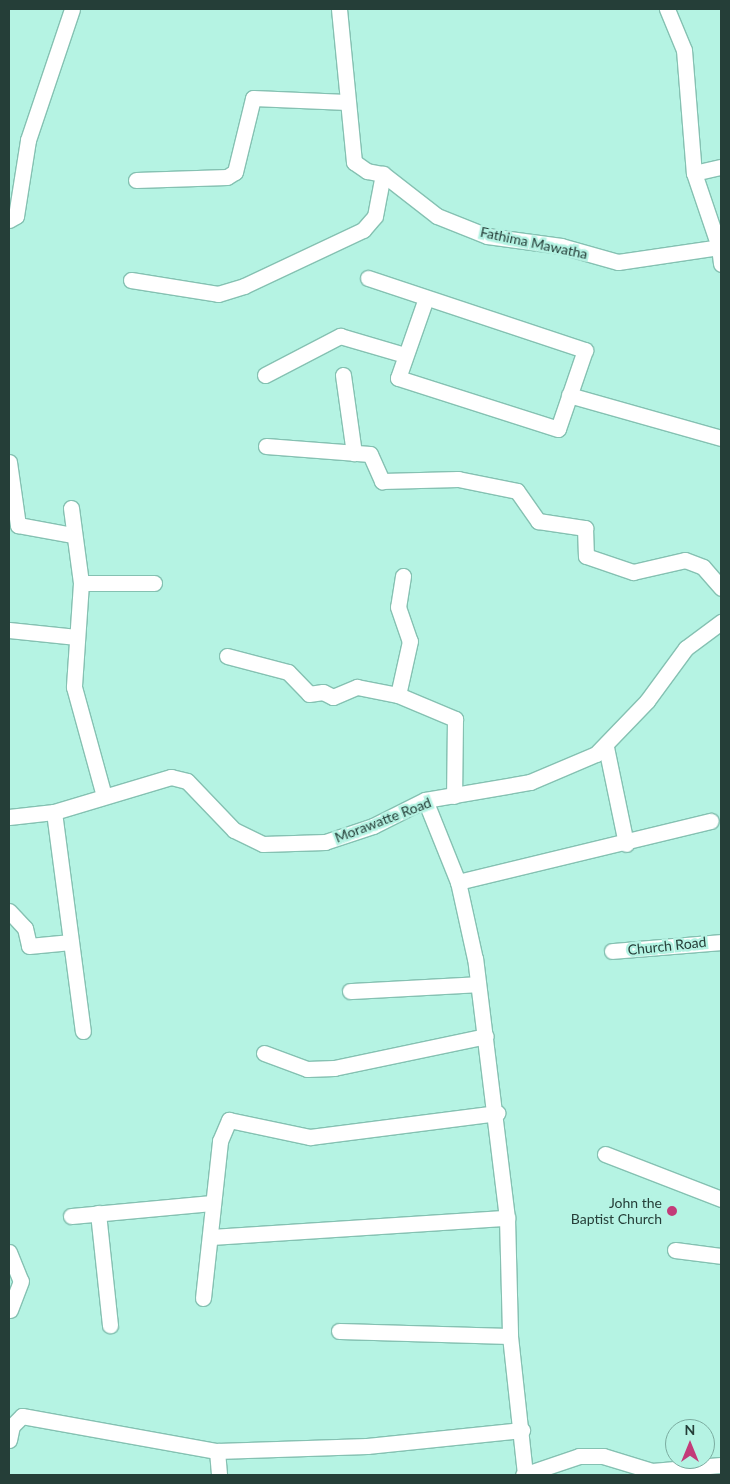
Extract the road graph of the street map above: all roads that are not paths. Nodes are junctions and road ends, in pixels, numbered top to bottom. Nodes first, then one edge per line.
1 (72, 9) edge
2 (339, 9) edge
3 (667, 9) edge
4 (347, 102) junction
5 (721, 167) edge
6 (694, 173) junction
7 (383, 174) junction
8 (136, 180) dead end
9 (9, 220) edge
10 (719, 247) junction
11 (721, 264) edge
12 (368, 278) dead end
13 (132, 280) dead end
14 (426, 298) junction
15 (405, 355) junction
16 (265, 375) dead end
17 (343, 375) dead end
18 (569, 395) junction
19 (721, 438) edge
20 (266, 446) dead end
21 (354, 453) junction
22 (9, 462) edge
23 (71, 508) dead end
24 (73, 535) junction
25 (403, 576) dead end
26 (81, 583) junction
27 (154, 583) dead end
28 (721, 588) edge
29 (721, 622) edge
30 (9, 630) edge
31 (77, 637) junction
32 (227, 656) dead end
33 (398, 695) junction
34 (606, 747) junction
35 (104, 796) junction
36 (454, 796) junction
37 (425, 800) junction
38 (54, 812) junction
39 (9, 817) edge
40 (711, 821) dead end
41 (626, 844) junction
42 (458, 882) junction
43 (9, 911) edge
44 (71, 942) junction
45 (721, 942) edge
46 (612, 951) dead end
47 (478, 984) junction
48 (350, 991) dead end
49 (83, 1031) dead end
50 (486, 1036) junction
51 (264, 1053) dead end
52 (497, 1113) junction
53 (605, 1154) dead end
54 (721, 1199) edge
55 (212, 1203) junction
56 (98, 1213) junction
57 (71, 1216) dead end
58 (507, 1218) junction
59 (211, 1237) junction
60 (675, 1250) dead end
61 (9, 1252) edge
62 (721, 1256) edge
63 (203, 1298) dead end
64 (10, 1310) edge
65 (110, 1325) dead end
66 (339, 1331) dead end
67 (510, 1336) junction
68 (522, 1430) junction
69 (9, 1440) edge
70 (217, 1450) junction
71 (721, 1465) edge
72 (700, 1472) edge
73 (219, 1475) edge
74 (524, 1475) edge

1 - 9 street
2 - 4 street, Fathima Mawatha
3 - 6 street
4 - 7 street, Fathima Mawatha
4 - 8 street
5 - 6 street
6 - 10 street
7 - 10 street, Fathima Mawatha
7 - 13 street
10 - 11 street
12 - 14 street
14 - 15 street
14 - 18 street
15 - 16 street
15 - 18 street
17 - 21 street
18 - 19 street
20 - 21 street
21 - 28 street
22 - 24 street
23 - 24 street
24 - 26 street
25 - 33 street
26 - 27 street
26 - 31 street
29 - 34 street, Morawatte Road
30 - 31 street
31 - 35 street
32 - 33 street
33 - 36 street
34 - 36 street, Morawatte Road
34 - 41 street
35 - 37 street, Morawatte Road
35 - 38 street, Morawatte Road
36 - 37 street, Morawatte Road
37 - 42 street
38 - 39 street, Morawatte Road
38 - 44 street
40 - 41 street
41 - 42 street
42 - 47 street
43 - 44 street
44 - 49 street
45 - 46 street, Church Road
47 - 48 street
47 - 50 street
50 - 51 street
50 - 52 street
52 - 55 street
52 - 58 street
53 - 54 street
55 - 56 street
55 - 59 street
56 - 57 street
56 - 65 street
58 - 59 street
58 - 67 street
59 - 63 street
60 - 62 street
61 - 64 street
66 - 67 street
67 - 68 street
68 - 70 street
68 - 74 street
69 - 70 street
70 - 73 street
71 - 72 street
72 - 74 street

